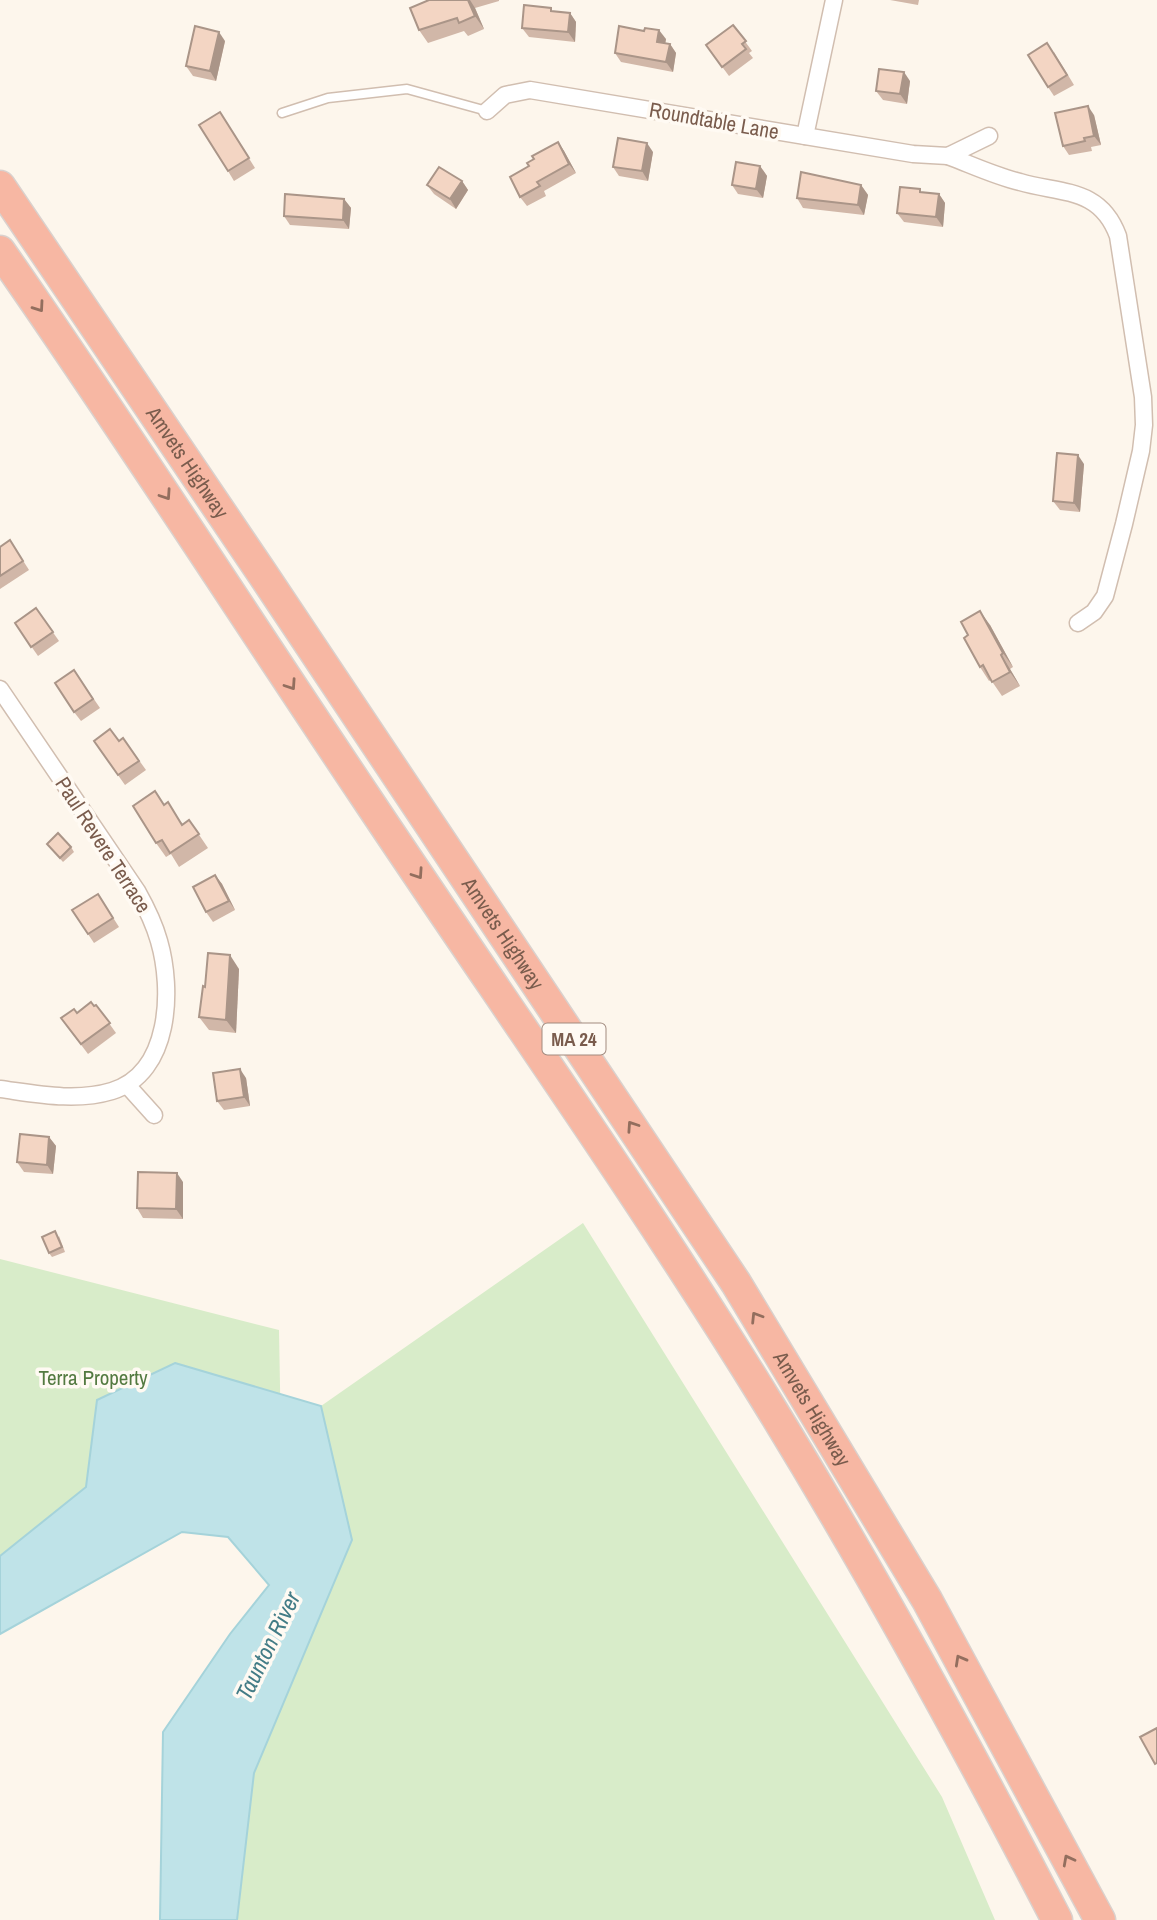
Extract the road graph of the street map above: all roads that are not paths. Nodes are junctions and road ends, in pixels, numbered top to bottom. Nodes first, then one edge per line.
1 (834, 0) edge
2 (487, 111) joint
3 (282, 113) dead end
4 (805, 136) junction
5 (989, 136) dead end
6 (948, 156) junction
7 (0, 187) edge
8 (0, 251) edge
9 (1078, 623) dead end
10 (0, 689) edge
11 (127, 1085) junction
12 (0, 1089) edge
13 (154, 1115) dead end
14 (1057, 1920) edge
15 (1100, 1920) edge

1 - 4 street
2 - 3 lane
2 - 4 street, Roundtable Lane
4 - 6 street, Roundtable Lane
5 - 6 street, Roundtable Lane
6 - 9 street, Roundtable Lane
15 -> 7 highway, Amvets Highway / MA 24
8 -> 14 highway, Amvets Highway / MA 24
10 - 11 street, Paul Revere Terrace
11 - 12 street
11 - 13 street

